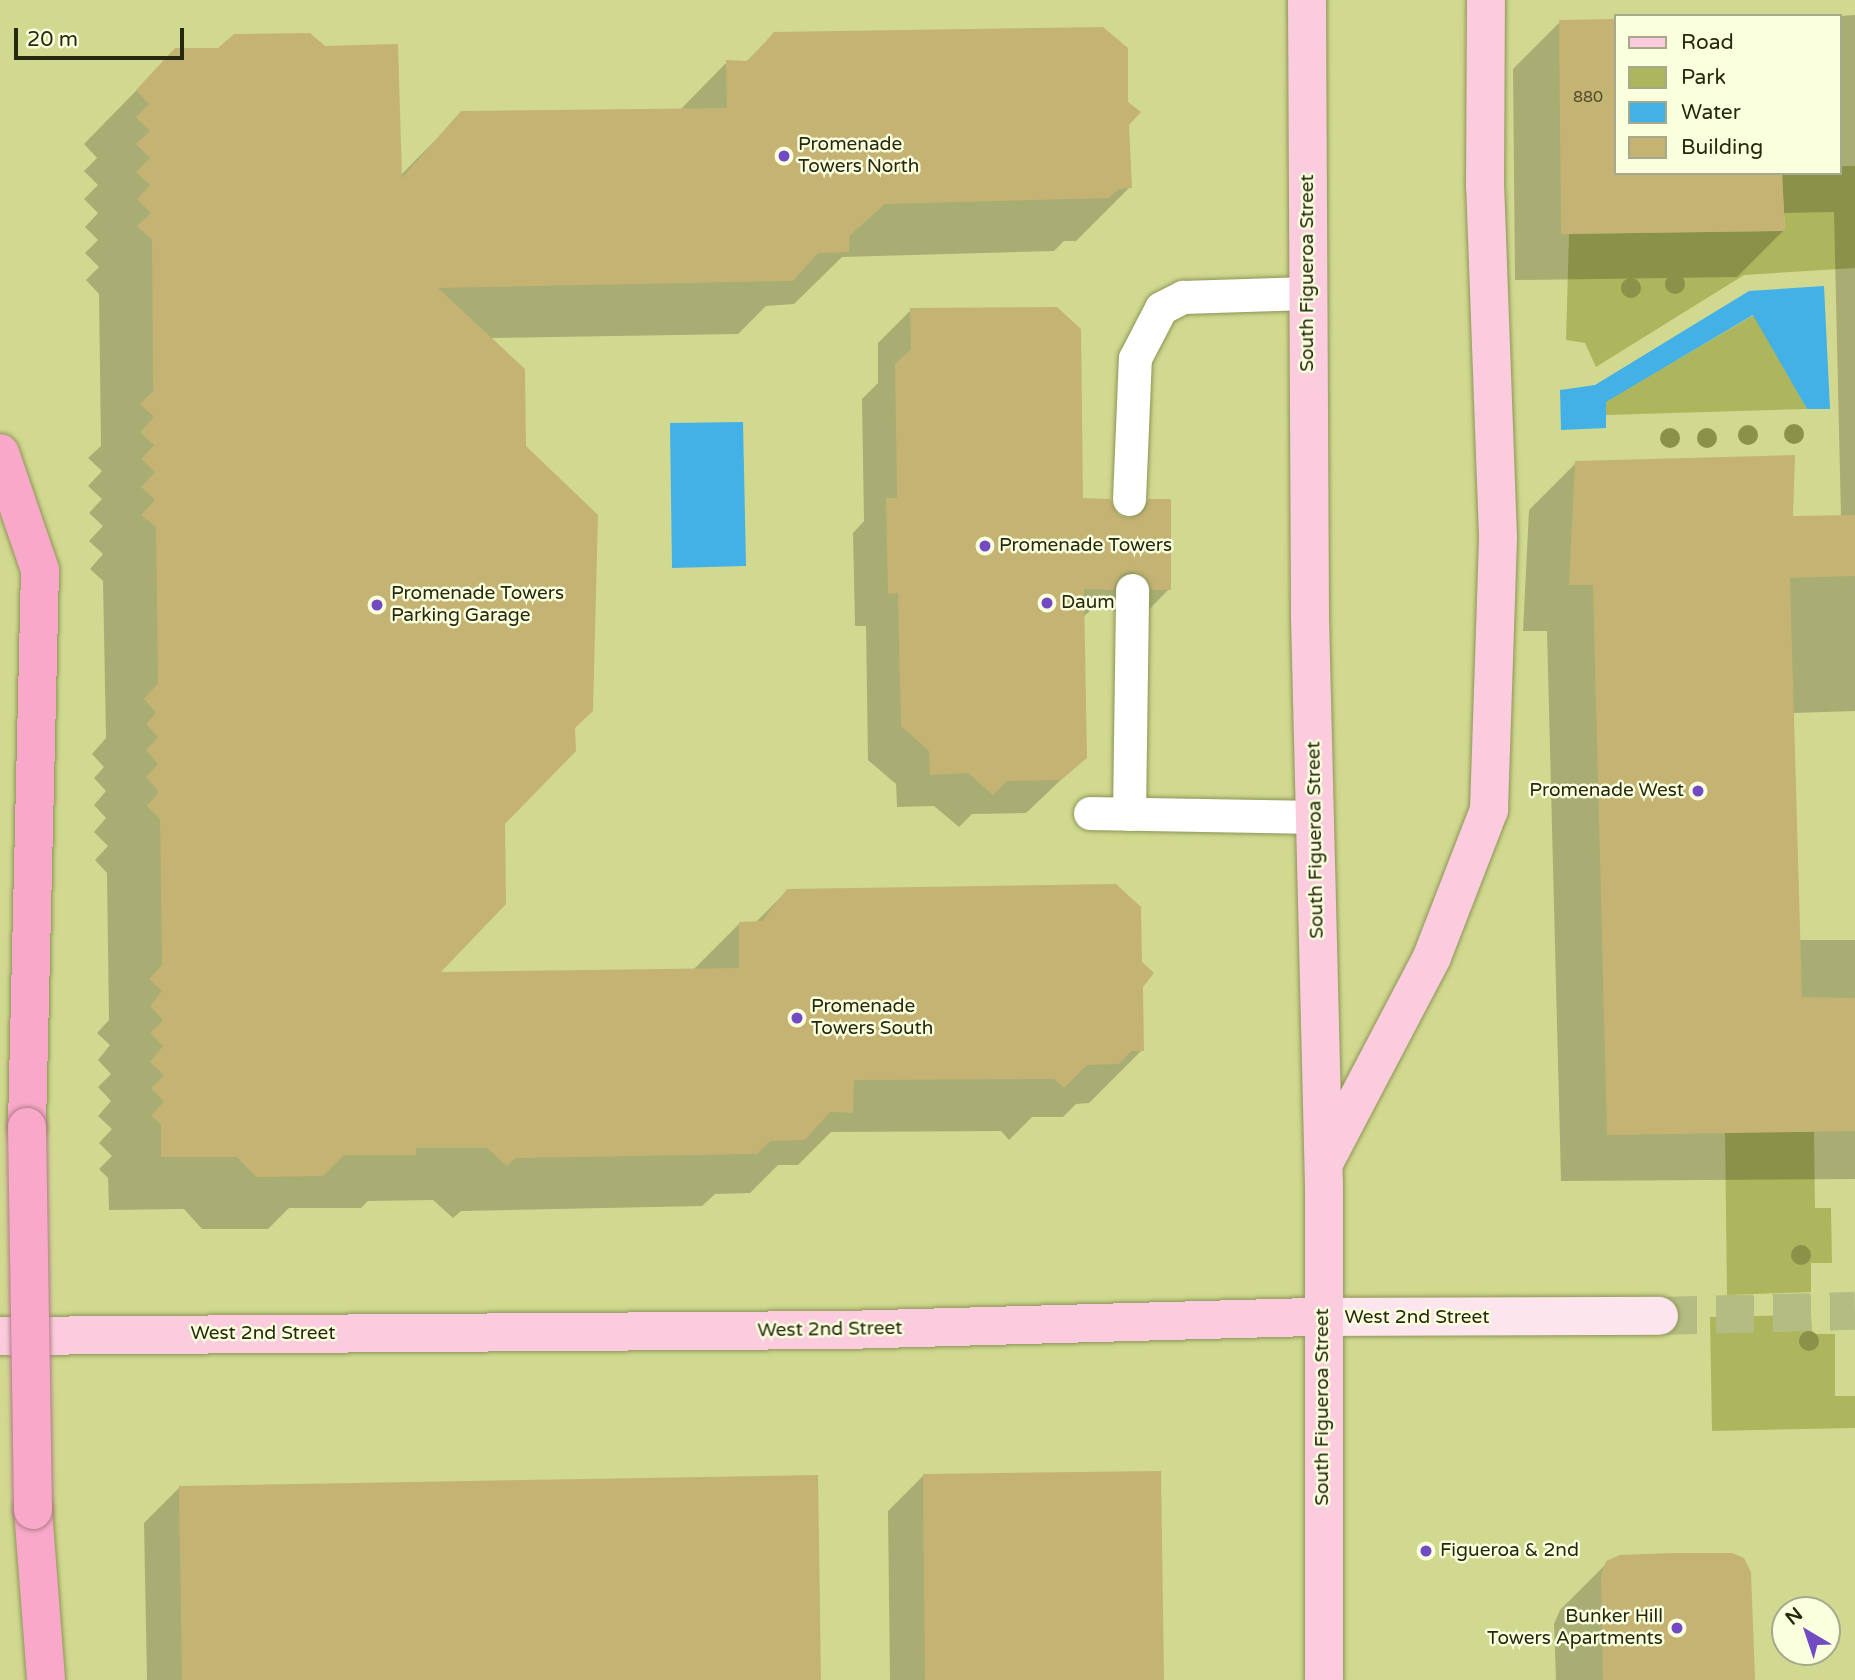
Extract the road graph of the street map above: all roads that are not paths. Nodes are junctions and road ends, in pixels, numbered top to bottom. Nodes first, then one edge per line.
1 (1307, 0) edge
2 (1486, 0) edge
3 (1307, 293) junction
4 (0, 453) edge
5 (1129, 499) dead end
6 (1132, 590) dead end
7 (1090, 813) dead end
8 (1129, 814) junction
9 (1316, 817) junction
10 (1324, 1163) junction
11 (1659, 1315) tunnel mouth
12 (1324, 1317) junction
13 (0, 1336) edge
14 (46, 1680) edge
15 (1324, 1680) edge

1 - 3 main road, South Figueroa Street
2 - 10 main road
3 - 5 lane
3 - 9 main road, South Figueroa Street
4 - 14 highway, bridge
6 - 8 lane
7 - 8 lane
8 - 9 lane
9 - 10 main road, South Figueroa Street
10 - 12 main road, South Figueroa Street
11 - 12 main road, West 2nd Street
12 - 13 main road, West 2nd Street
12 - 15 main road, South Figueroa Street

